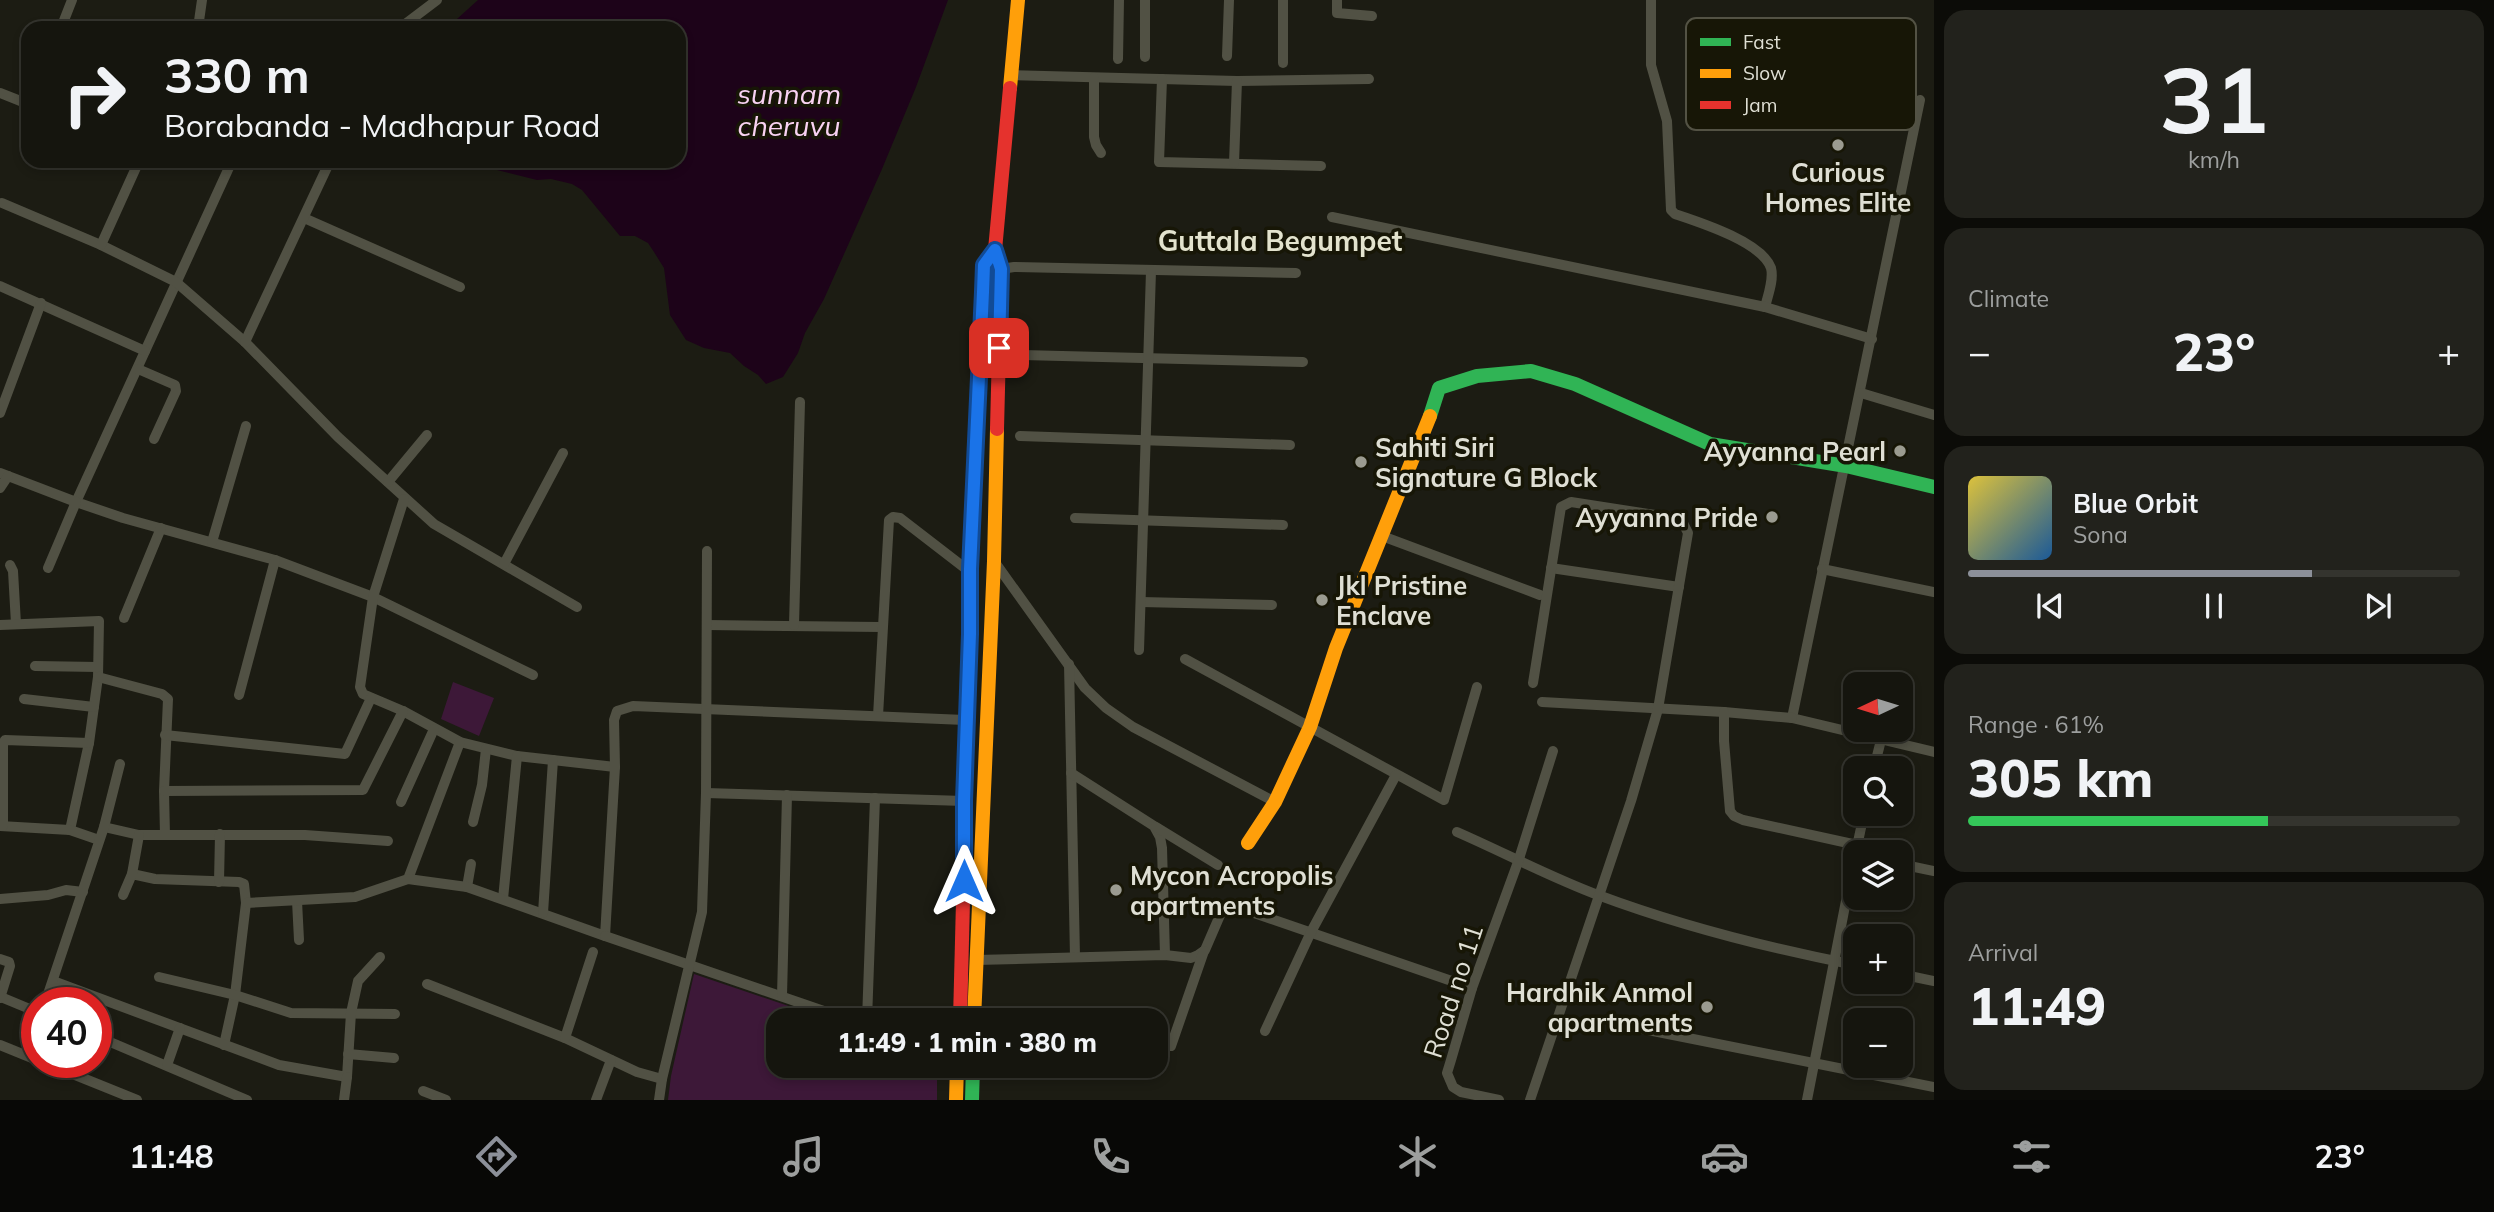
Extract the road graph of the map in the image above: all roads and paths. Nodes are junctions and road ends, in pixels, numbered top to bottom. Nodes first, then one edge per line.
1 (72, 0) edge
2 (202, 0) edge
3 (437, 0) edge
4 (1018, 0) edge
5 (1119, 0) edge
6 (1145, 0) edge
7 (1229, 0) edge
8 (1283, 0) edge
9 (1337, 0) edge
10 (1651, 0) edge
11 (1373, 16) dead end
12 (64, 21) edge
13 (199, 21) edge
14 (409, 21) edge
15 (1145, 57) dead end
16 (1227, 57) dead end
17 (1118, 59) dead end
18 (1283, 63) dead end
19 (1010, 75) junction
20 (1094, 78) junction
21 (1162, 79) junction
22 (1369, 79) dead end
23 (1237, 81) junction
24 (0, 93) edge
25 (1920, 100) dead end
26 (21, 101) edge
27 (1916, 120) edge
28 (1914, 130) edge
29 (1101, 153) dead end
30 (1234, 163) junction
31 (1321, 166) dead end
32 (136, 168) edge
33 (229, 168) edge
34 (327, 168) edge
35 (1, 204) edge
36 (1332, 217) dead end
37 (304, 218) junction
38 (101, 245) junction
39 (995, 250) junction
40 (1001, 269) junction
41 (1151, 271) junction
42 (1296, 272) dead end
43 (176, 282) junction
44 (0, 286) edge
45 (460, 287) dead end
46 (41, 303) junction
47 (1766, 307) junction
48 (1872, 339) junction
49 (246, 342) junction
50 (145, 351) junction
51 (1022, 355) dead end
52 (1148, 359) junction
53 (1303, 362) dead end
54 (138, 369) junction
55 (1861, 393) junction
56 (800, 402) dead end
57 (0, 413) edge
58 (1934, 415) edge
59 (246, 426) dead end
60 (427, 435) dead end
61 (1020, 436) dead end
62 (154, 439) dead end
63 (1146, 440) junction
64 (1290, 445) dead end
65 (563, 453) dead end
66 (1846, 466) junction
67 (4, 474) edge
68 (388, 482) junction
69 (1934, 487) edge
70 (0, 488) edge
71 (404, 499) junction
72 (76, 502) junction
73 (1074, 519) dead end
74 (1143, 521) junction
75 (1283, 525) dead end
76 (161, 528) junction
77 (1382, 536) junction
78 (212, 542) junction
79 (707, 551) dead end
80 (275, 561) junction
81 (994, 561) junction
82 (504, 564) junction
83 (10, 565) dead end
84 (48, 568) dead end
85 (1551, 568) junction
86 (1822, 569) junction
87 (970, 572) junction
88 (1679, 587) junction
89 (1934, 592) edge
90 (1540, 595) dead end
91 (373, 597) junction
92 (1141, 602) junction
93 (1272, 605) dead end
94 (577, 607) dead end
95 (124, 618) dead end
96 (16, 624) junction
97 (0, 625) edge
98 (707, 625) junction
99 (794, 625) junction
100 (881, 627) junction
101 (1139, 650) dead end
102 (1185, 659) dead end
103 (1069, 664) junction
104 (35, 666) dead end
105 (98, 672) junction
106 (533, 676) dead end
107 (1533, 683) dead end
108 (1477, 687) dead end
109 (239, 695) dead end
110 (371, 698) junction
111 (24, 699) dead end
112 (1542, 702) dead end
113 (94, 706) junction
114 (1658, 709) junction
115 (705, 710) junction
116 (403, 712) junction
117 (1724, 712) junction
118 (878, 716) junction
119 (1792, 718) junction
120 (965, 720) junction
121 (1310, 727) junction
122 (434, 729) junction
123 (1843, 731) edge
124 (165, 736) junction
125 (1890, 742) edge
126 (89, 743) junction
127 (460, 743) junction
128 (486, 749) junction
129 (1553, 751) dead end
130 (1934, 752) edge
131 (517, 756) junction
132 (553, 760) junction
133 (120, 764) dead end
134 (615, 767) junction
135 (2, 770) edge
136 (1071, 773) junction
137 (1396, 775) junction
138 (164, 791) junction
139 (706, 793) junction
140 (787, 795) junction
141 (875, 798) junction
142 (964, 801) junction
143 (401, 802) dead end
144 (1275, 803) junction
145 (473, 822) dead end
146 (1, 826) edge
147 (1154, 826) junction
148 (104, 827) junction
149 (70, 830) junction
150 (1457, 832) dead end
151 (220, 834) junction
152 (139, 835) junction
153 (165, 835) junction
154 (99, 839) junction
155 (388, 841) dead end
156 (1248, 843) dead end
157 (1843, 847) edge
158 (1518, 862) junction
159 (471, 864) dead end
160 (1218, 865) dead end
161 (1913, 867) edge
162 (1934, 871) edge
163 (132, 874) junction
164 (408, 879) junction
165 (219, 882) junction
166 (467, 887) junction
167 (83, 892) junction
168 (123, 895) dead end
169 (1599, 895) junction
170 (0, 899) edge
171 (503, 899) junction
172 (296, 901) junction
173 (246, 903) junction
174 (1844, 910) edge
175 (543, 912) junction
176 (1311, 932) junction
177 (605, 936) junction
178 (299, 940) dead end
179 (1205, 950) junction
180 (593, 952) dead end
181 (1165, 956) junction
182 (380, 957) dead end
183 (1075, 957) junction
184 (0, 959) edge
185 (975, 960) junction
186 (1833, 961) junction
187 (688, 963) junction
188 (1843, 963) edge
189 (159, 977) dead end
190 (1913, 977) edge
191 (53, 981) junction
192 (1934, 981) edge
193 (427, 984) dead end
194 (51, 987) edge
195 (1472, 988) junction
196 (234, 995) junction
197 (782, 996) junction
198 (0, 998) edge
199 (21, 1006) edge
200 (816, 1008) edge
201 (867, 1008) edge
202 (961, 1008) edge
203 (974, 1008) edge
204 (351, 1013) junction
205 (395, 1014) dead end
206 (180, 1028) junction
207 (1643, 1029) dead end
208 (1265, 1031) dead end
209 (565, 1038) junction
210 (112, 1043) edge
211 (0, 1045) edge
212 (224, 1045) junction
213 (1168, 1046) edge
214 (21, 1054) edge
215 (348, 1054) junction
216 (394, 1058) dead end
217 (611, 1060) junction
218 (1815, 1063) junction
219 (167, 1065) junction
220 (347, 1077) junction
221 (83, 1078) edge
222 (957, 1078) edge
223 (973, 1078) edge
224 (662, 1079) junction
225 (1934, 1087) edge
226 (424, 1091) dead end
227 (137, 1100) edge
228 (247, 1100) edge
229 (344, 1100) edge
230 (446, 1100) edge
231 (596, 1100) edge
232 (659, 1100) edge
233 (956, 1100) edge
234 (972, 1100) edge
235 (1499, 1100) edge
236 (1530, 1100) edge
237 (1807, 1100) edge

1 - 12 street
2 - 13 street
3 - 14 street
4 - 19 street
5 - 17 street
6 - 15 street
7 - 16 street
8 - 18 street
9 - 11 street
10 - 47 street
19 - 20 street
19 - 39 street
20 - 21 street
20 - 29 street
21 - 23 street
21 - 30 street
22 - 23 street
23 - 30 street
24 - 26 street
25 - 27 street
28 - 48 street
30 - 31 street
32 - 38 street
33 - 43 street
34 - 37 street
35 - 38 street
36 - 47 street
37 - 45 street
37 - 49 street
38 - 43 street
39 - 40 street
39 - 87 street
40 - 41 street
40 - 81 street
41 - 42 street
41 - 52 street
43 - 49 street
43 - 50 street
44 - 46 street
46 - 50 street
46 - 57 street
47 - 48 street
48 - 55 street
49 - 68 street
50 - 54 street
51 - 52 street
52 - 53 street
52 - 63 street
54 - 62 street
54 - 72 street
55 - 58 street
55 - 66 street
56 - 99 street
59 - 78 street
60 - 68 street
61 - 63 street
63 - 64 street
63 - 74 street
65 - 82 street
66 - 69 street
66 - 77 street
66 - 86 street
67 - 70 street
67 - 72 street
68 - 71 street
71 - 82 street
71 - 91 street
72 - 76 street
72 - 84 street
73 - 74 street
74 - 75 street
74 - 92 street
76 - 78 street
76 - 95 street
77 - 90 street
77 - 121 street
78 - 80 street
79 - 98 street
80 - 91 street
80 - 109 street
81 - 103 street
81 - 185 street
82 - 94 street
83 - 96 street
85 - 88 street
85 - 88 street
85 - 107 street
86 - 89 street
86 - 119 street
87 - 100 street
87 - 120 street
88 - 114 street
91 - 106 street
91 - 110 street
92 - 93 street
92 - 101 street
96 - 97 street
96 - 105 street
98 - 99 street
98 - 115 street
99 - 100 street
100 - 118 street
102 - 121 street
103 - 136 street
103 - 144 street
104 - 105 street
105 - 113 street
105 - 124 street
108 - 137 street
110 - 116 street
110 - 124 street
111 - 113 street
112 - 114 street
113 - 126 street
114 - 117 street
114 - 169 street
115 - 118 street
115 - 134 street
115 - 139 street
116 - 122 street
116 - 138 street
117 - 119 street
117 - 157 street
118 - 120 street
119 - 123 street
120 - 142 street
121 - 137 street
121 - 144 street
122 - 127 street
122 - 143 street
124 - 138 street
125 - 130 street
126 - 135 street
126 - 149 street
127 - 128 street
127 - 164 street
128 - 131 street
128 - 145 street
129 - 158 street, Road no 11
131 - 132 street
131 - 171 street
132 - 134 street
132 - 175 street
133 - 148 street
134 - 177 street
135 - 146 street
136 - 147 street
136 - 183 street
137 - 176 street
138 - 153 street
139 - 140 street
139 - 187 street
140 - 141 street
140 - 197 street
141 - 142 street
141 - 201 street
142 - 202 street
144 - 156 street
146 - 149 street
147 - 160 street
147 - 181 street
148 - 152 street
148 - 154 street
149 - 154 street
150 - 158 street
151 - 153 street
151 - 155 street
151 - 165 street
152 - 153 street
152 - 163 street
154 - 167 street
158 - 169 street
158 - 195 street, Road no 11
159 - 166 street
161 - 162 street
163 - 165 street
163 - 168 street
164 - 166 street
164 - 172 street
165 - 173 street
166 - 171 street
167 - 170 street
167 - 191 street
169 - 186 street
169 - 236 street
171 - 175 street
172 - 173 street
172 - 178 street
173 - 196 street
174 - 186 street
175 - 177 street
176 - 179 street
176 - 195 street
176 - 208 street
177 - 187 street
179 - 181 street
179 - 213 street
180 - 209 street
181 - 183 street
182 - 204 street
183 - 185 street
184 - 198 street
185 - 203 street
186 - 188 street
186 - 218 street
187 - 197 street
187 - 224 street
189 - 196 street
190 - 192 street
191 - 194 street
191 - 206 street
193 - 209 street
195 - 235 street, Road no 11
196 - 204 street
196 - 212 street
197 - 200 street
198 - 199 street
204 - 205 street
204 - 215 street
206 - 212 street
206 - 219 street
207 - 218 street
209 - 217 street
210 - 219 street
211 - 214 street
212 - 220 street
215 - 216 street
215 - 220 street
217 - 224 street
217 - 231 street
218 - 225 street
218 - 237 street
219 - 228 street
220 - 229 street
221 - 227 street
222 - 233 street
223 - 234 street
224 - 232 street
226 - 230 street

